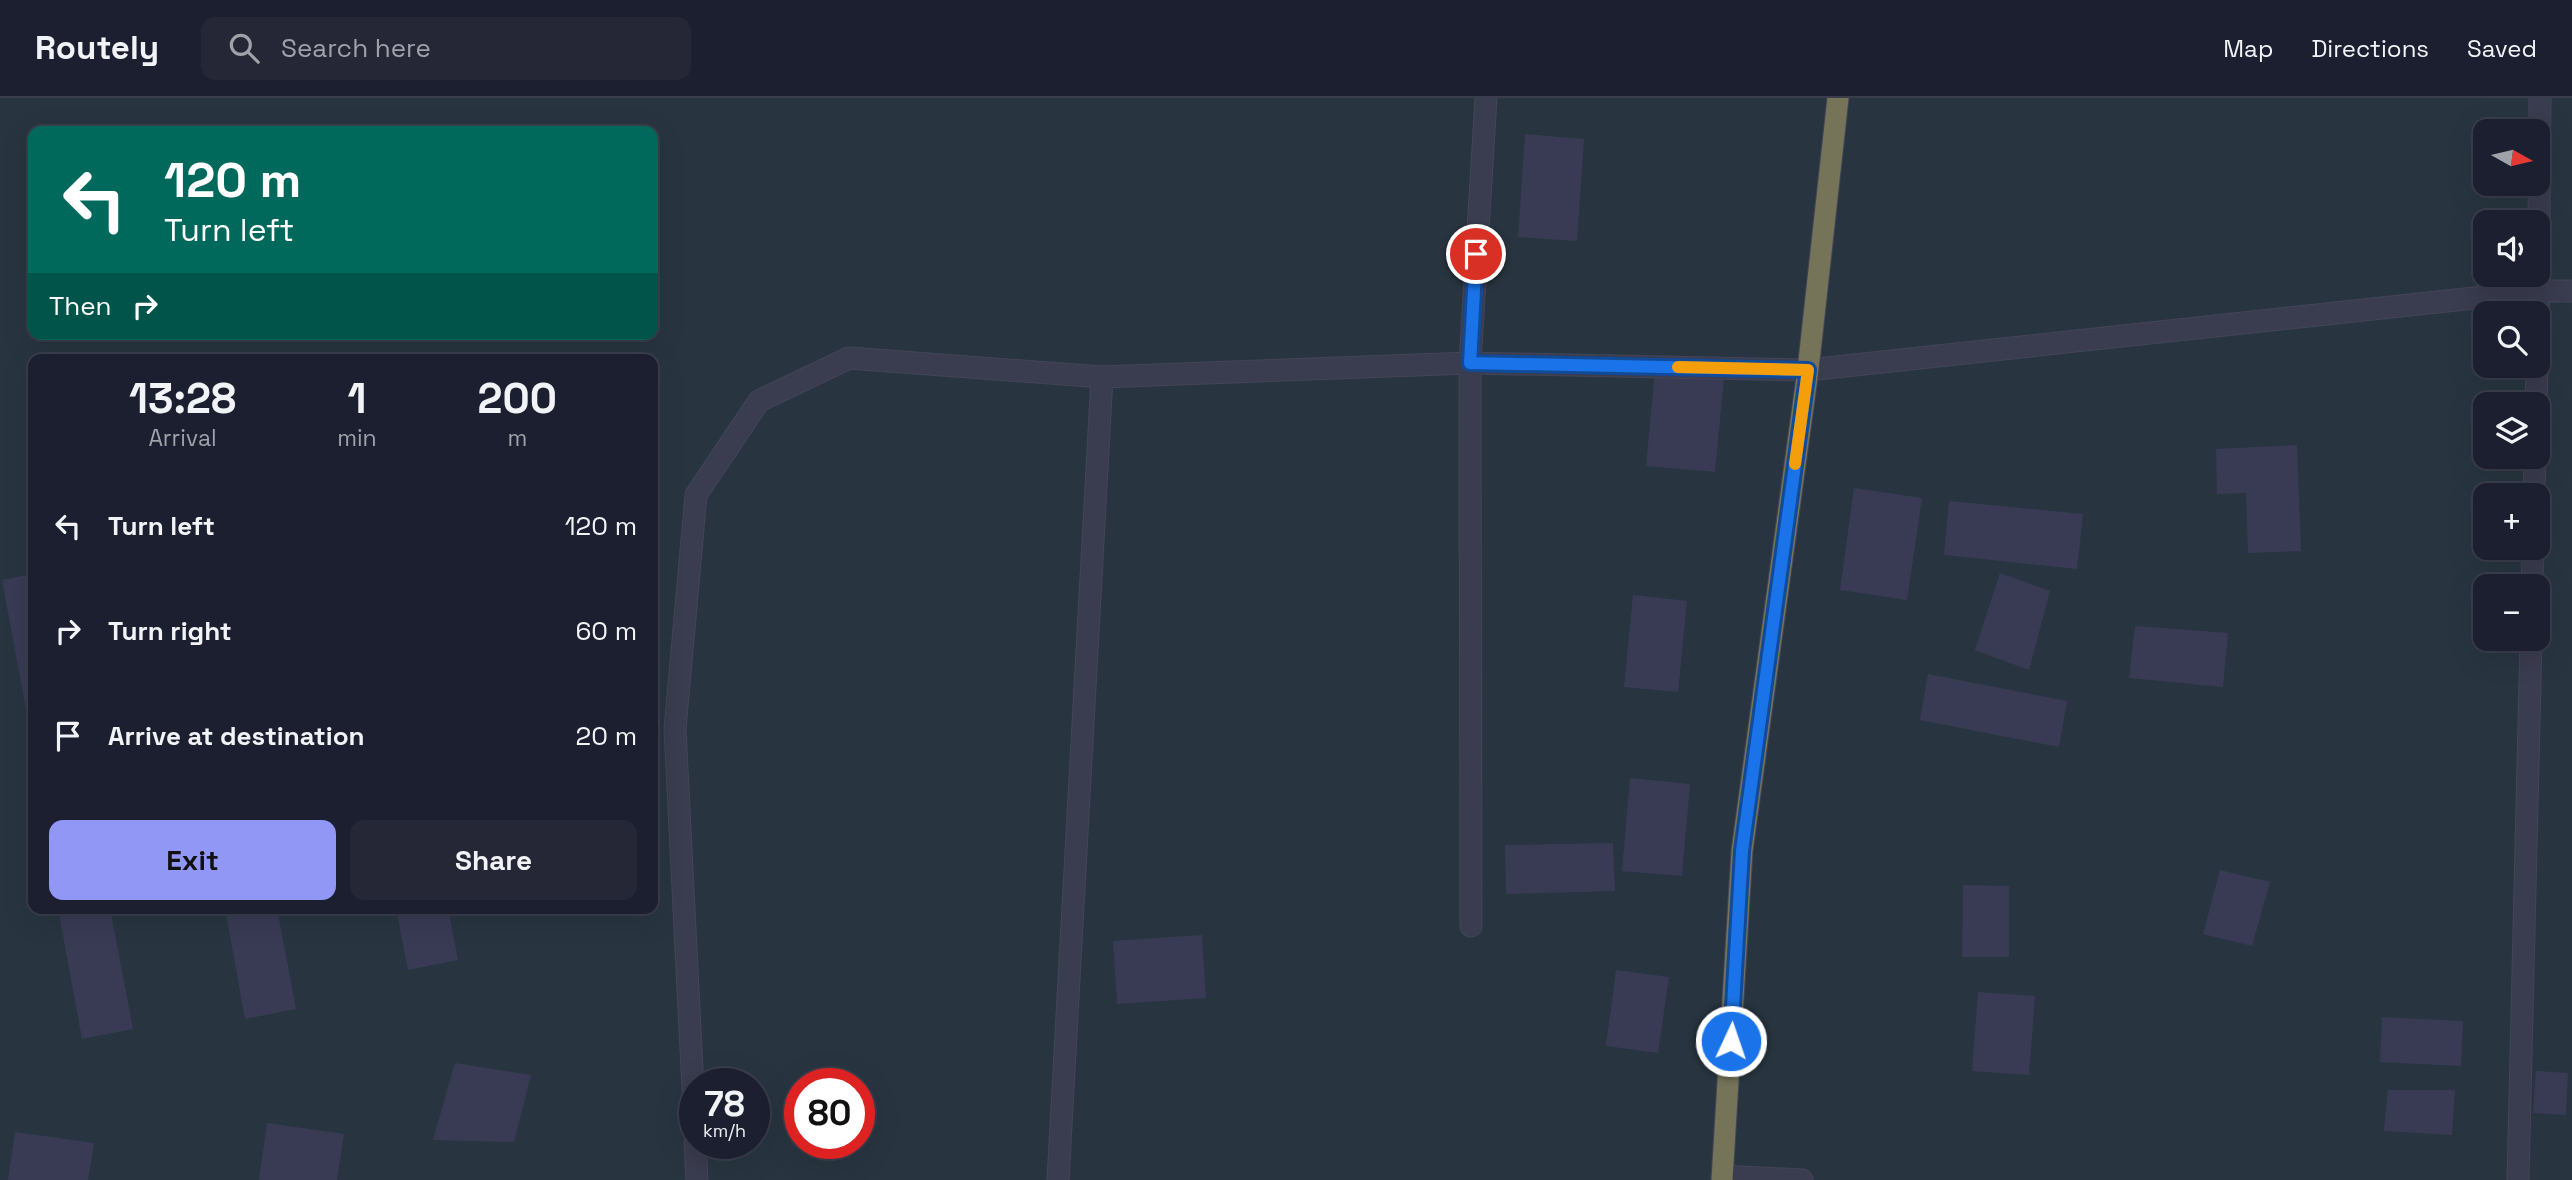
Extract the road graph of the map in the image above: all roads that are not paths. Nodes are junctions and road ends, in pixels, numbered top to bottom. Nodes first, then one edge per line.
1 (1486, 98) edge
2 (1838, 98) edge
3 (2540, 98) edge
4 (2539, 291) junction
5 (2572, 292) edge
6 (2539, 301) edge
7 (1470, 363) junction
8 (1808, 370) junction
9 (1102, 377) junction
10 (2531, 651) edge
11 (1471, 926) dead end
12 (692, 1068) edge
13 (696, 1159) edge
14 (1722, 1178) edge
15 (697, 1180) edge
16 (1058, 1180) edge
17 (1802, 1180) edge
18 (2518, 1180) edge

1 - 7 street
2 - 8 highway
3 - 4 street
4 - 5 street
4 - 6 street
4 - 8 street
7 - 8 street
7 - 9 street
7 - 11 street
8 - 14 highway
9 - 12 street
9 - 16 street
10 - 18 street
13 - 15 street
14 - 17 street

